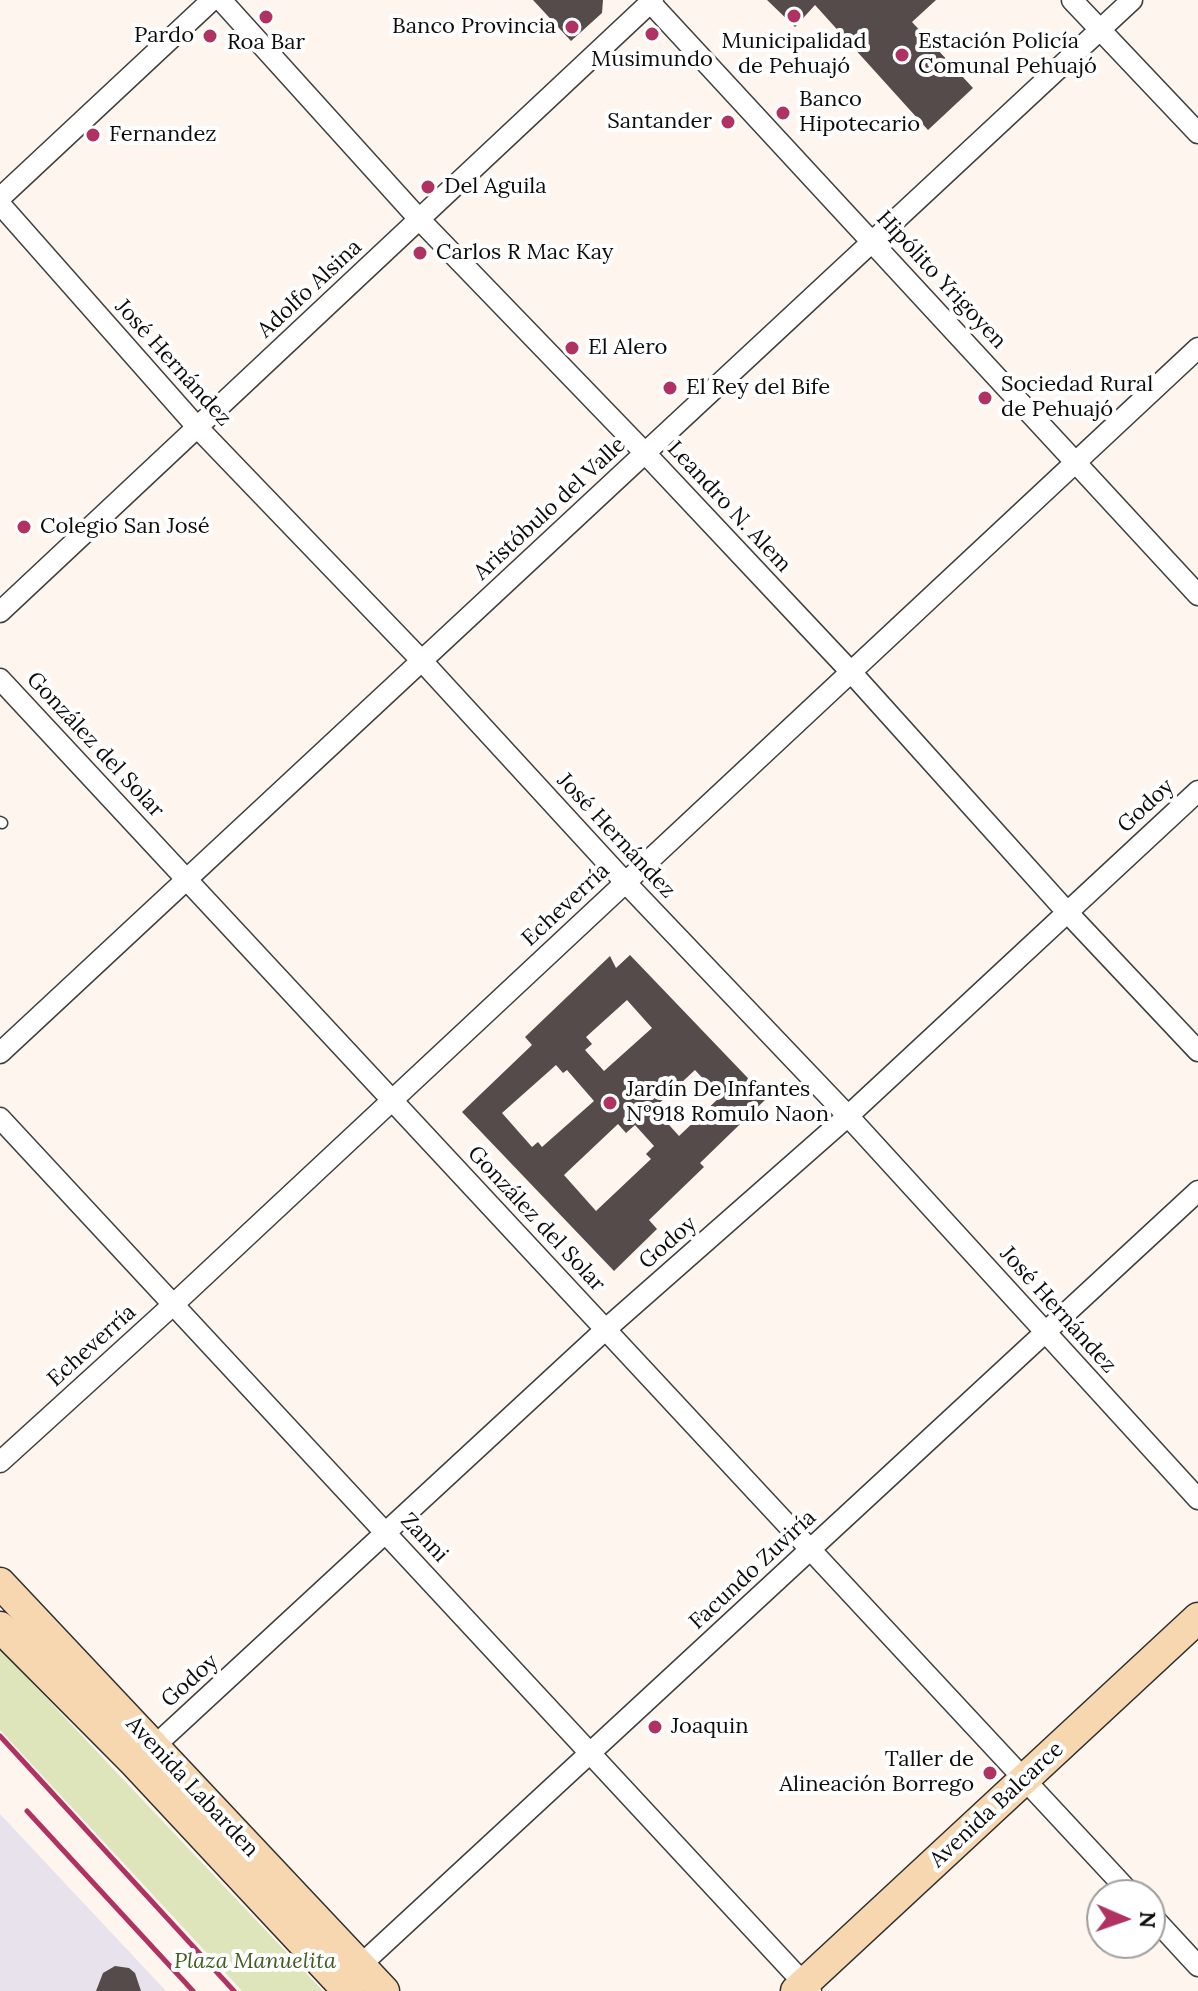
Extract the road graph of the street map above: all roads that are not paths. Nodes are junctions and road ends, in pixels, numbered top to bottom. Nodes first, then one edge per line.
1 (212, 0) edge
2 (221, 0) edge
3 (1072, 0) edge
4 (1132, 0) edge
5 (650, 1) edge
6 (1100, 30) junction
7 (1198, 133) edge
8 (0, 201) edge
9 (419, 219) junction
10 (873, 242) junction
11 (1198, 348) edge
12 (197, 427) junction
13 (645, 453) junction
14 (1077, 461) junction
15 (1198, 595) edge
16 (0, 612) edge
17 (422, 661) junction
18 (851, 672) junction
19 (0, 679) edge
20 (1198, 791) edge
21 (187, 880) junction
22 (625, 882) junction
23 (1067, 912) junction
24 (1198, 1051) edge
25 (0, 1053) edge
26 (392, 1100) junction
27 (848, 1116) junction
28 (0, 1118) edge
29 (1198, 1191) edge
30 (175, 1303) junction
31 (606, 1329) junction
32 (1046, 1332) junction
33 (0, 1462) edge
34 (1198, 1499) edge
35 (387, 1533) junction
36 (810, 1550) junction
37 (0, 1583) edge
38 (1198, 1618) edge
39 (0, 1627) edge
40 (1198, 1643) edge
41 (590, 1753) junction
42 (144, 1755) junction
43 (1031, 1786) junction
44 (1117, 1879) edge
45 (1166, 1931) edge
46 (1198, 1966) edge
47 (350, 1980) edge
48 (809, 1989) edge
49 (384, 1991) edge

1 - 8 street
2 - 9 street, Leandro N. Alem
3 - 6 street
4 - 6 street, Aristóbulo del Valle
5 - 9 street, Adolfo Alsina
5 - 10 street, Hipólito Yrigoyen
6 - 7 street
6 - 10 street, Aristóbulo del Valle
8 - 12 street, José Hernández
9 - 12 street, Adolfo Alsina
9 - 13 street, Leandro N. Alem
10 - 13 street, Aristóbulo del Valle
10 - 14 street, Hipólito Yrigoyen
11 - 14 street, Echeverría
12 - 16 street, Adolfo Alsina
12 - 17 street, José Hernández
13 - 17 street, Aristóbulo del Valle
13 - 18 street, Leandro N. Alem
14 - 15 street, Hipólito Yrigoyen
14 - 18 street, Echeverría
17 - 21 street, Aristóbulo del Valle
17 - 22 street, José Hernández
18 - 22 street, Echeverría
18 - 23 street, Leandro N. Alem
19 - 21 street, González del Solar
20 - 23 street, Godoy
21 - 25 street, Aristóbulo del Valle
21 - 26 street, González del Solar
22 - 26 street, Echeverría
22 - 27 street, José Hernández
23 - 24 street, Leandro N. Alem
23 - 27 street, Godoy
26 - 30 street, Echeverría
26 - 31 street, González del Solar
27 - 31 street, Godoy
27 - 32 street, José Hernández
28 - 30 street, Zanni
29 - 32 street, Facundo Zuviría
30 - 33 street, Echeverría
30 - 35 street, Zanni
31 - 35 street, Godoy
31 - 36 street, González del Solar
32 - 34 street, José Hernández
32 - 36 street, Facundo Zuviría
35 - 41 street, Zanni
35 - 42 street, Godoy
36 - 41 street, Facundo Zuviría
36 - 43 street, González del Solar
37 - 42 main road, Avenida Labarden
38 - 43 main road, Avenida Balcarce
39 - 42 main road, Avenida Labarden
40 - 43 main road, Avenida Balcarce
41 - 47 street, Facundo Zuviría
41 - 48 street, Zanni
42 - 47 main road, Avenida Labarden
43 - 44 street, González del Solar
43 - 48 main road, Avenida Balcarce
45 - 46 street
47 - 49 main road, Avenida Labarden

